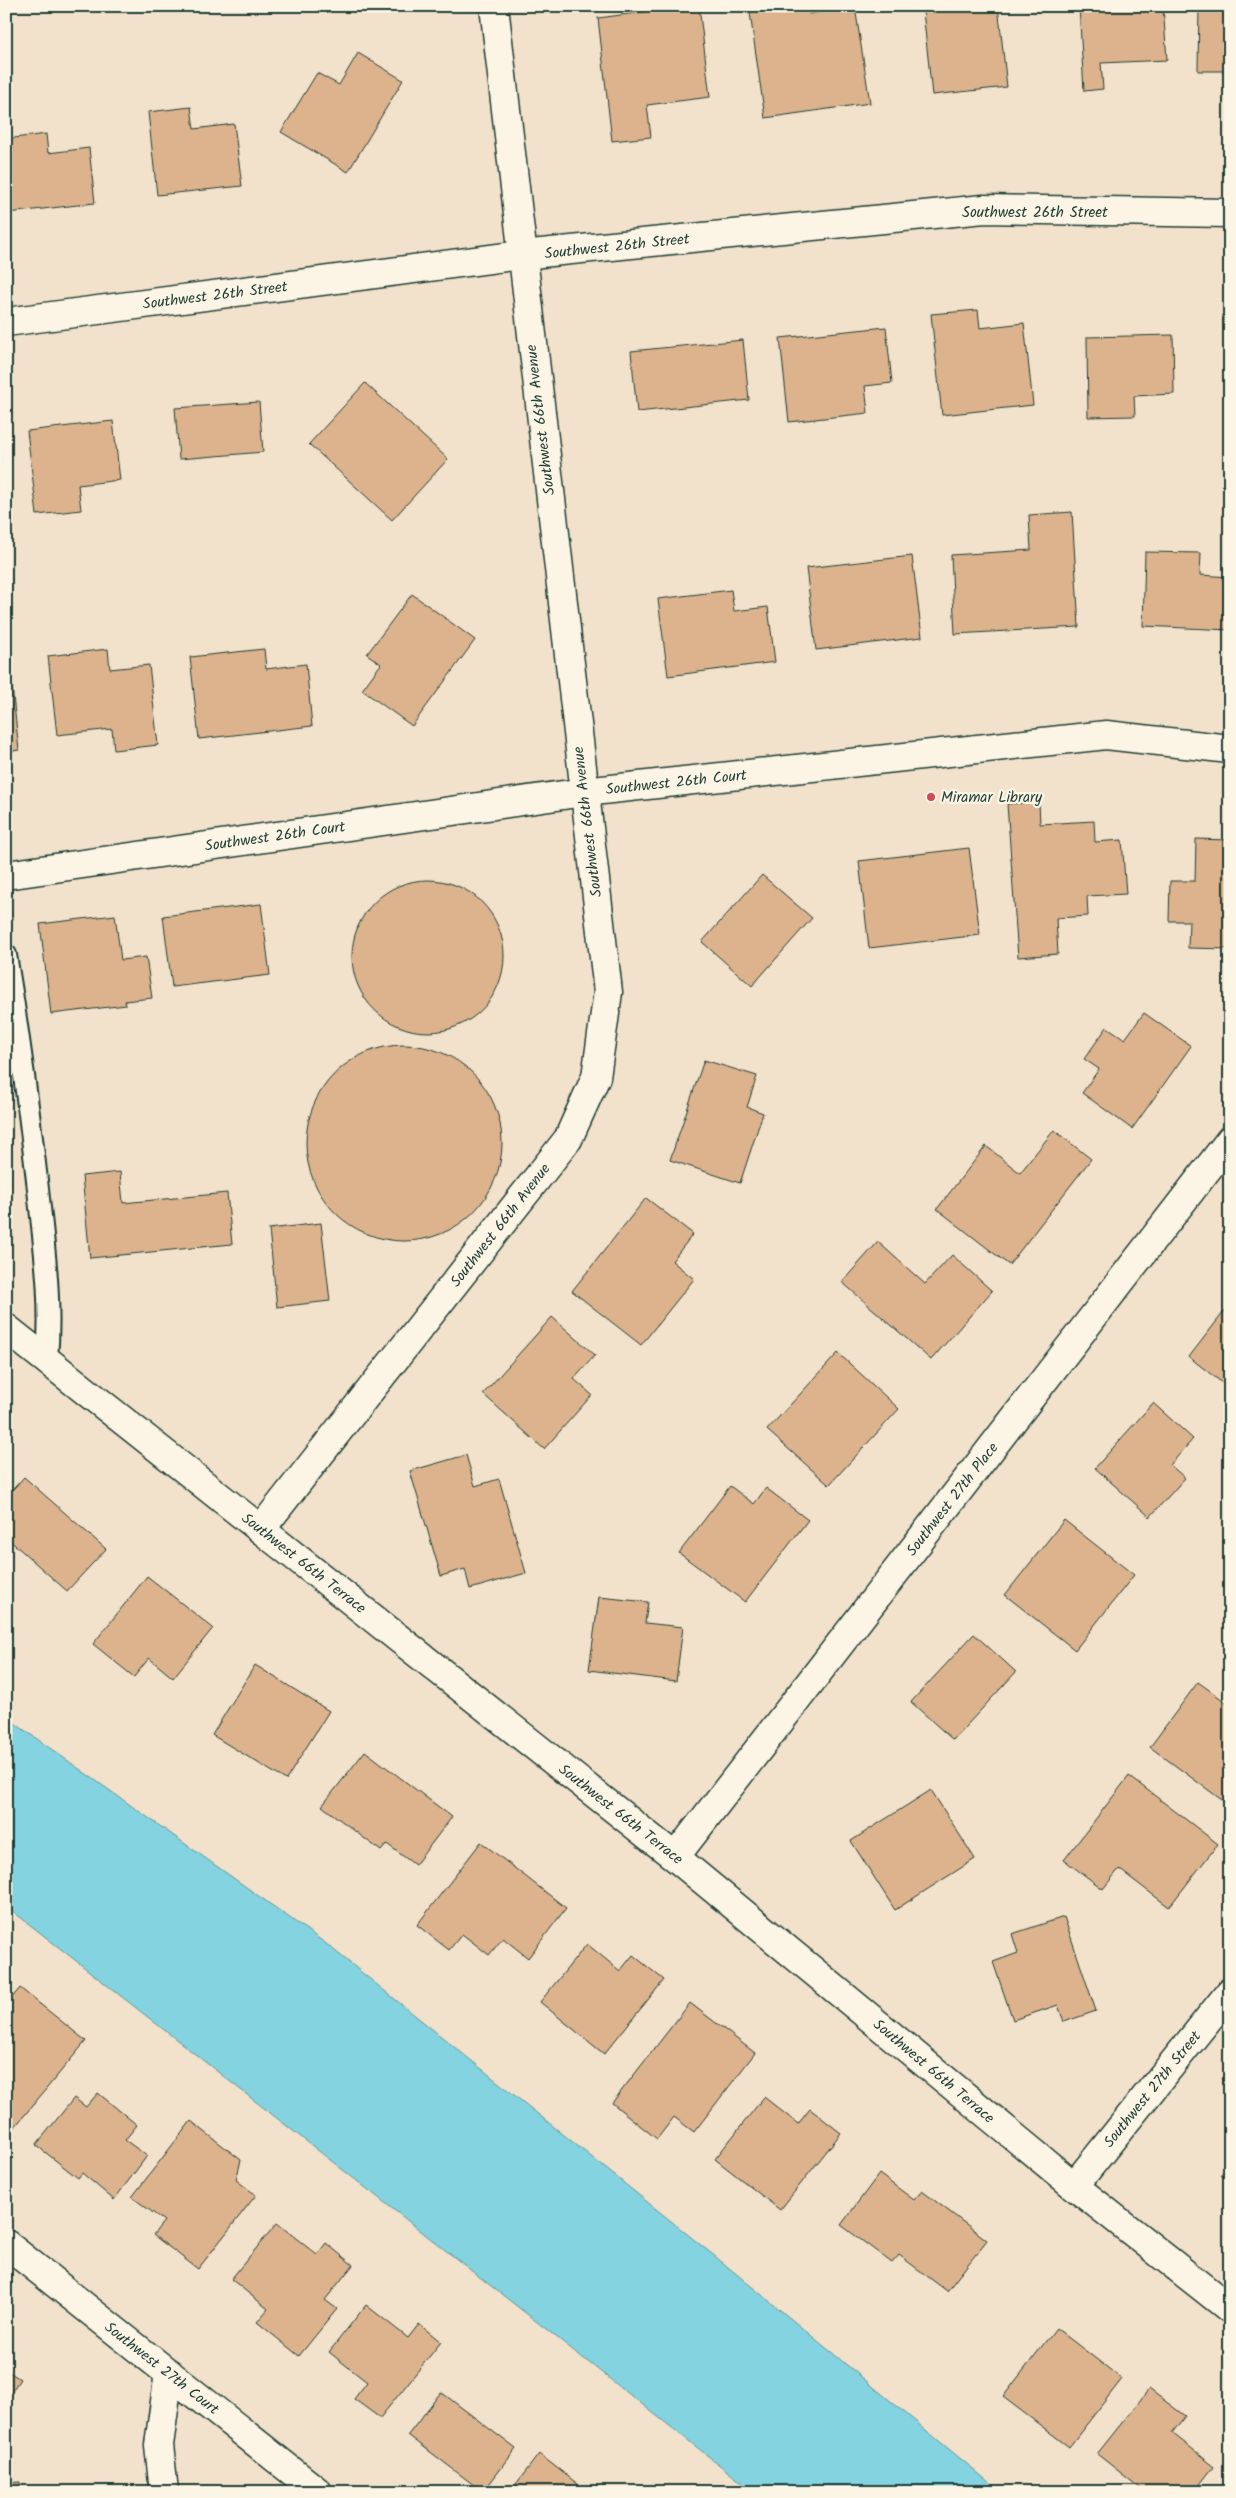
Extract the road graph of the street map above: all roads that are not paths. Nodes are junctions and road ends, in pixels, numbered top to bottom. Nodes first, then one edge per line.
1 (494, 6) edge
2 (1230, 213) edge
3 (521, 255) junction
4 (6, 322) edge
5 (1230, 749) edge
6 (584, 792) junction
7 (6, 875) edge
8 (6, 955) edge
9 (1230, 1140) edge
10 (6, 1328) edge
11 (46, 1359) junction
12 (261, 1529) junction
13 (675, 1857) junction
14 (1230, 1992) edge
15 (1074, 2186) junction
16 (6, 2244) edge
17 (1230, 2309) edge
18 (169, 2373) junction
19 (164, 2492) edge
20 (318, 2492) edge

1 - 3 street, Southwest 66th Avenue
2 - 3 street, Southwest 26th Street
3 - 4 street, Southwest 26th Street
3 - 6 street, Southwest 66th Avenue
5 - 6 street, Southwest 26th Court
6 - 7 street, Southwest 26th Court
6 - 12 street, Southwest 66th Avenue
8 - 11 lane
9 - 13 street, Southwest 27th Place
10 - 11 street, Southwest 66th Terrace
11 - 12 street, Southwest 66th Terrace
12 - 13 street, Southwest 66th Terrace
13 - 15 street, Southwest 66th Terrace
14 - 15 street, Southwest 27th Street
15 - 17 street, Southwest 66th Terrace
16 - 18 street, Southwest 27th Court
18 - 19 street
18 - 20 street, Southwest 27th Court

